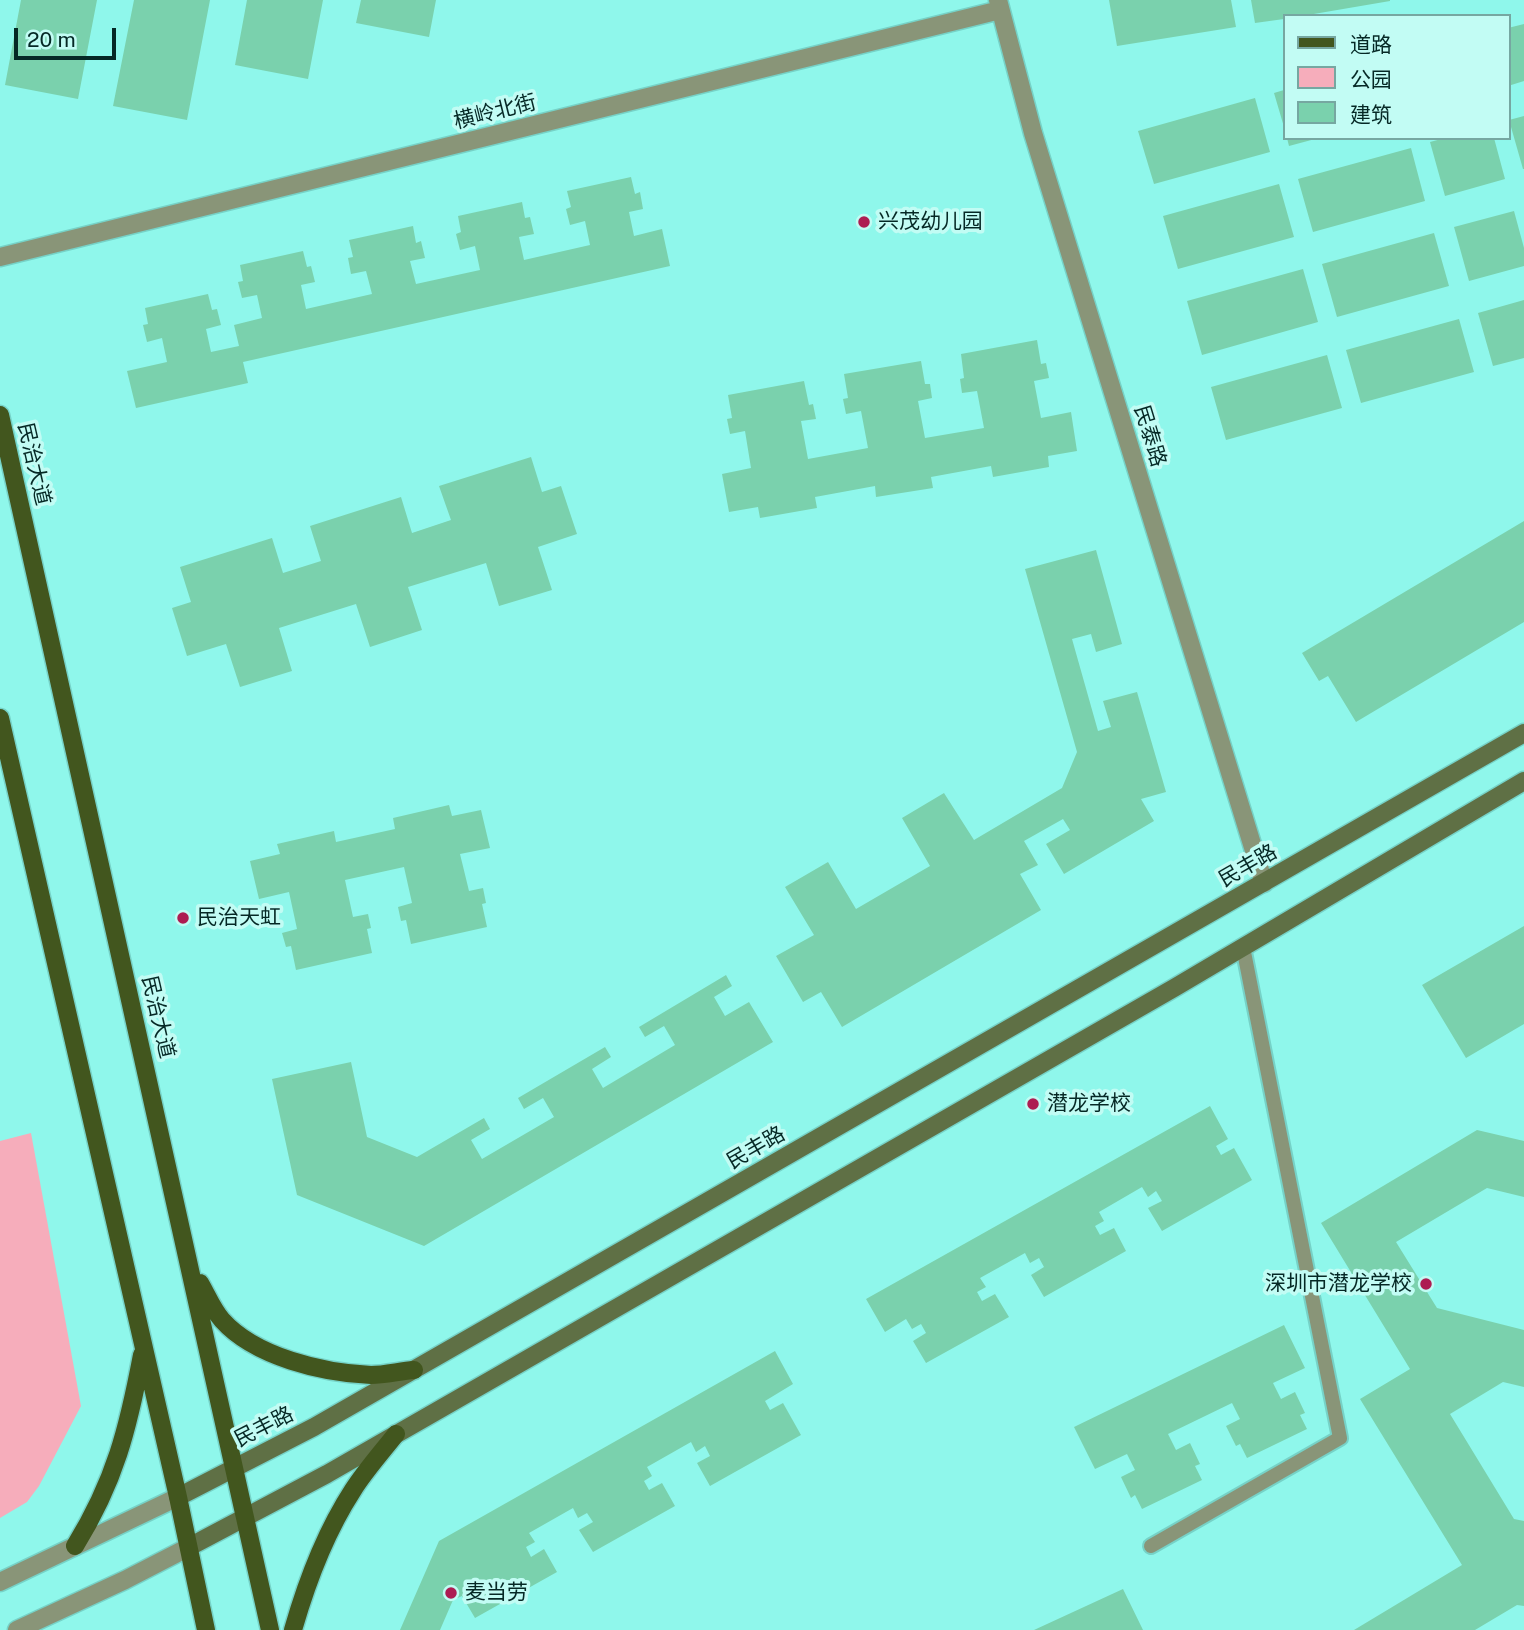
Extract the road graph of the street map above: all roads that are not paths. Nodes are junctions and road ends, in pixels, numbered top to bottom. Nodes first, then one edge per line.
1 (999, 5) edge
2 (0, 257) edge
3 (0, 415) edge
4 (1, 726) edge
5 (1524, 733) edge
6 (1524, 781) edge
7 (1264, 883) junction
8 (1242, 947) junction
9 (192, 1271) junction
10 (144, 1348) junction
11 (414, 1370) junction
12 (396, 1434) junction
13 (235, 1467) junction
14 (178, 1497) junction
15 (247, 1517) junction
16 (75, 1546) junction
17 (1151, 1546) dead end
18 (189, 1547) junction
19 (0, 1582) edge
20 (17, 1630) edge
21 (206, 1630) edge
22 (270, 1630) edge
23 (293, 1630) edge

1 - 2 street, 横岭北街
1 - 7 street, 民泰路
3 - 9 main road, 民治大道
4 - 10 main road
5 - 7 main road, 民丰路
6 - 8 main road
7 - 11 main road, 民丰路
8 - 12 main road
8 - 17 lane
9 - 11 main road
9 - 13 main road, 民治大道
10 - 14 main road
10 - 16 main road
11 - 13 main road, 民丰路
12 - 15 main road
12 - 23 main road
13 - 14 main road, 民丰路
13 - 15 main road, 民治大道
14 - 16 street, 民丰路
14 - 18 main road
15 - 18 main road
15 - 22 main road, 民治大道
16 - 19 street, 民丰路
18 - 20 street
18 - 21 main road

